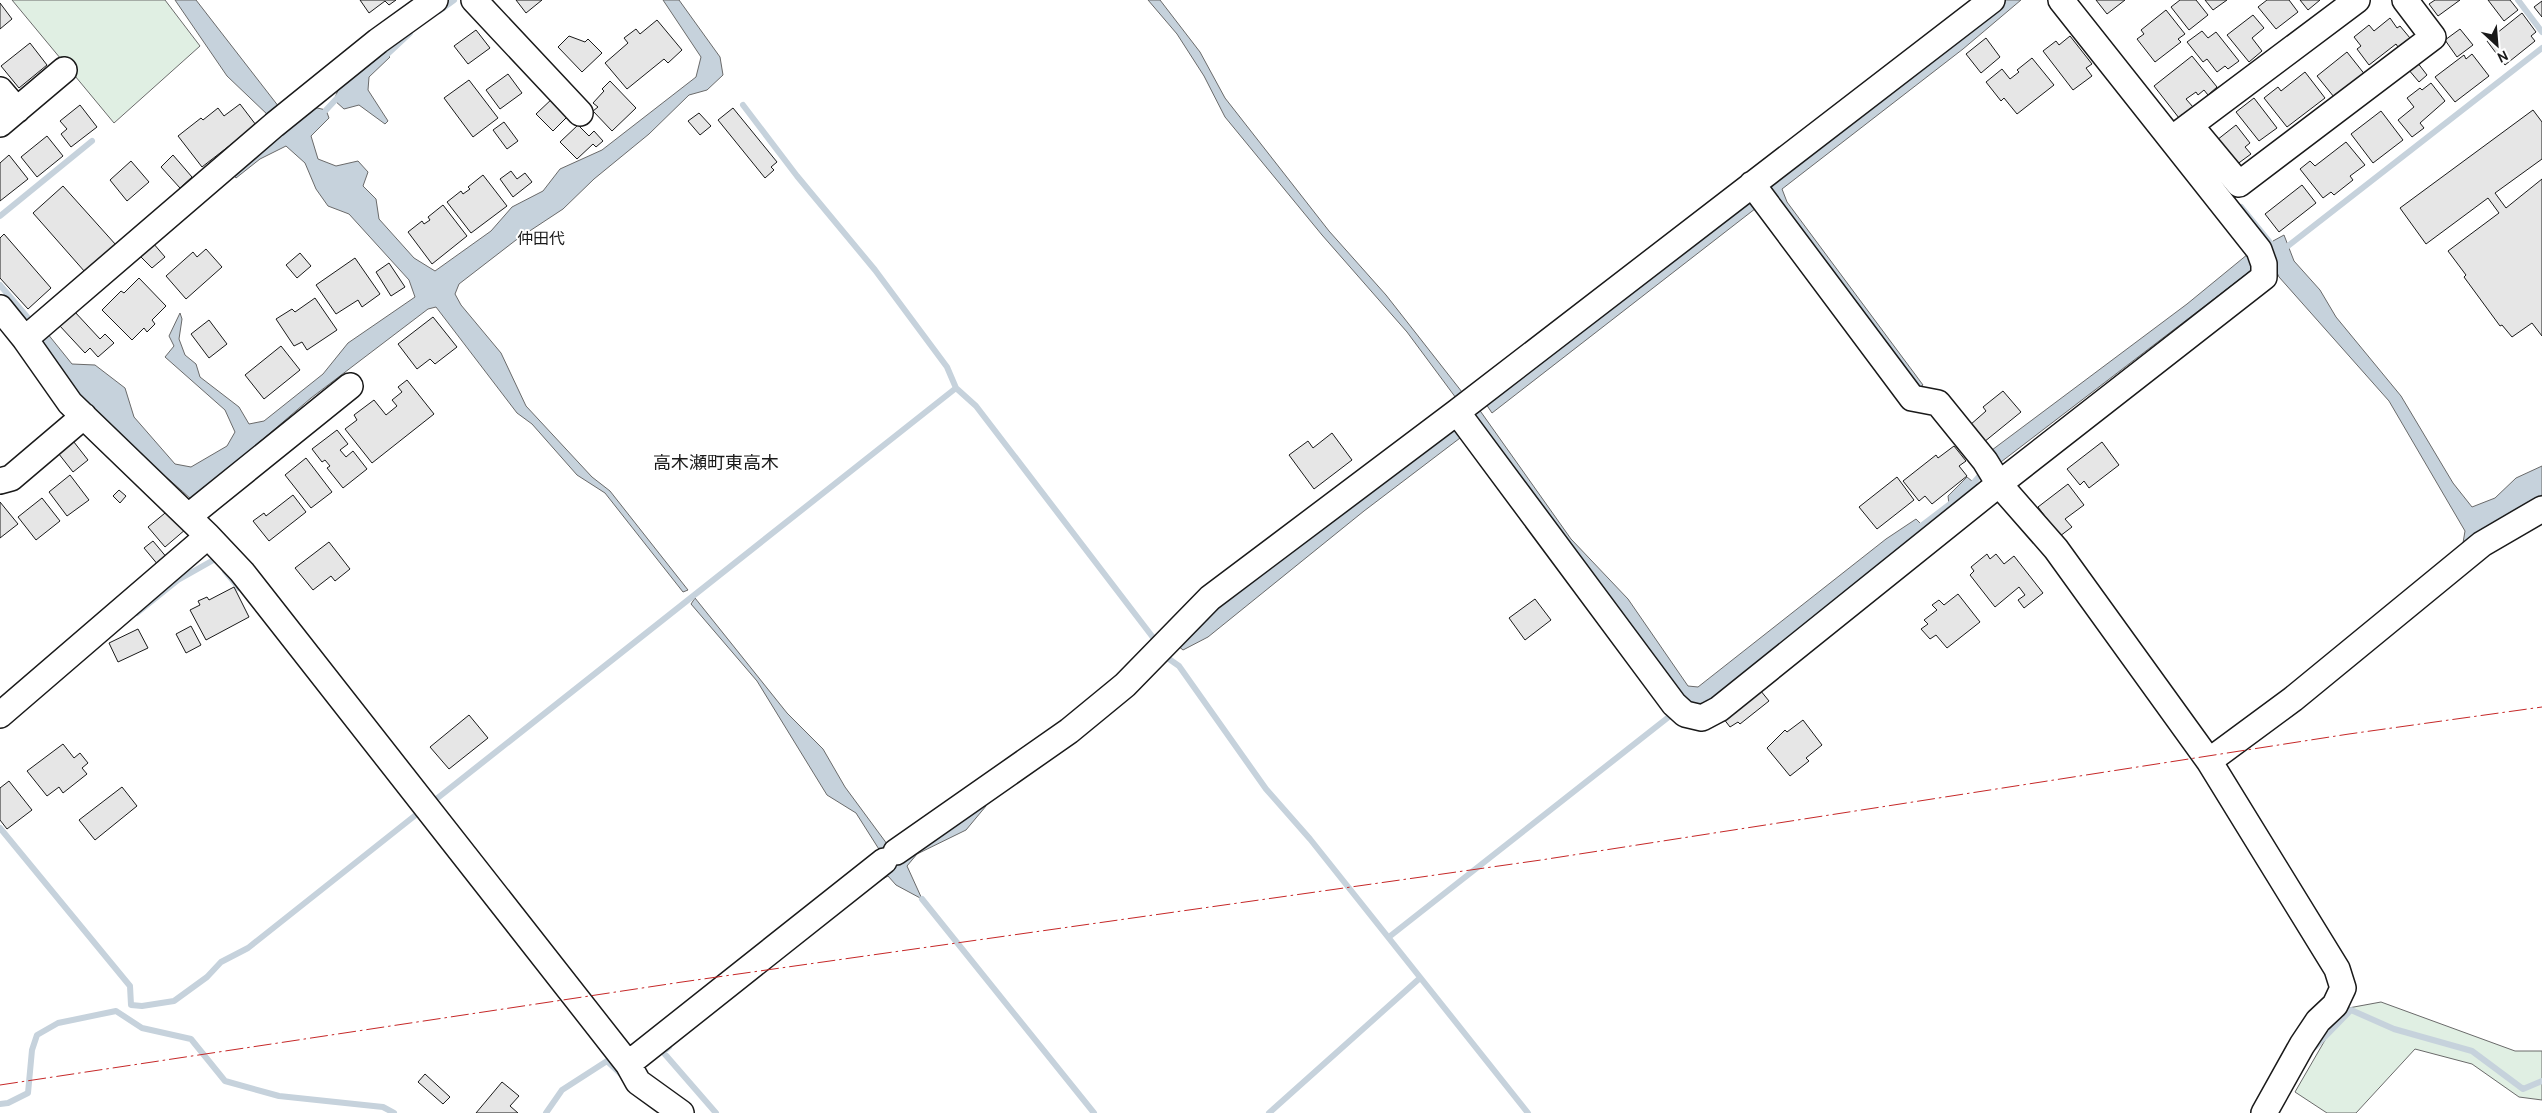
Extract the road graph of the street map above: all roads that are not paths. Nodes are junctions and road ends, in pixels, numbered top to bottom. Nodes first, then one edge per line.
1 (435, 0) edge
2 (474, 0) edge
3 (1992, 0) edge
4 (2060, 0) edge
5 (2356, 0) edge
6 (2405, 0) edge
7 (64, 70) dead end
8 (0, 90) edge
9 (580, 113) dead end
10 (8, 117) edge
11 (2181, 132) junction
12 (1752, 184) junction
13 (0, 308) edge
14 (25, 338) junction
15 (350, 386) dead end
16 (1465, 406) junction
17 (84, 416) junction
18 (1991, 472) junction
19 (0, 482) edge
20 (2542, 509) edge
21 (189, 516) junction
22 (208, 536) junction
23 (0, 714) edge
24 (2208, 761) junction
25 (628, 1064) junction
26 (680, 1113) edge
27 (2264, 1113) edge

1 - 14 street
2 - 9 street
3 - 12 street
4 - 11 street
5 - 11 street
6 - 11 street
7 - 10 street
8 - 10 street
11 - 18 street
12 - 16 street
12 - 18 street
13 - 14 street
14 - 17 street
15 - 21 street
16 - 18 street
16 - 25 street
17 - 19 street
17 - 21 street
18 - 24 street
20 - 24 street
21 - 22 street
22 - 23 street
22 - 25 street
24 - 27 street
25 - 26 street

